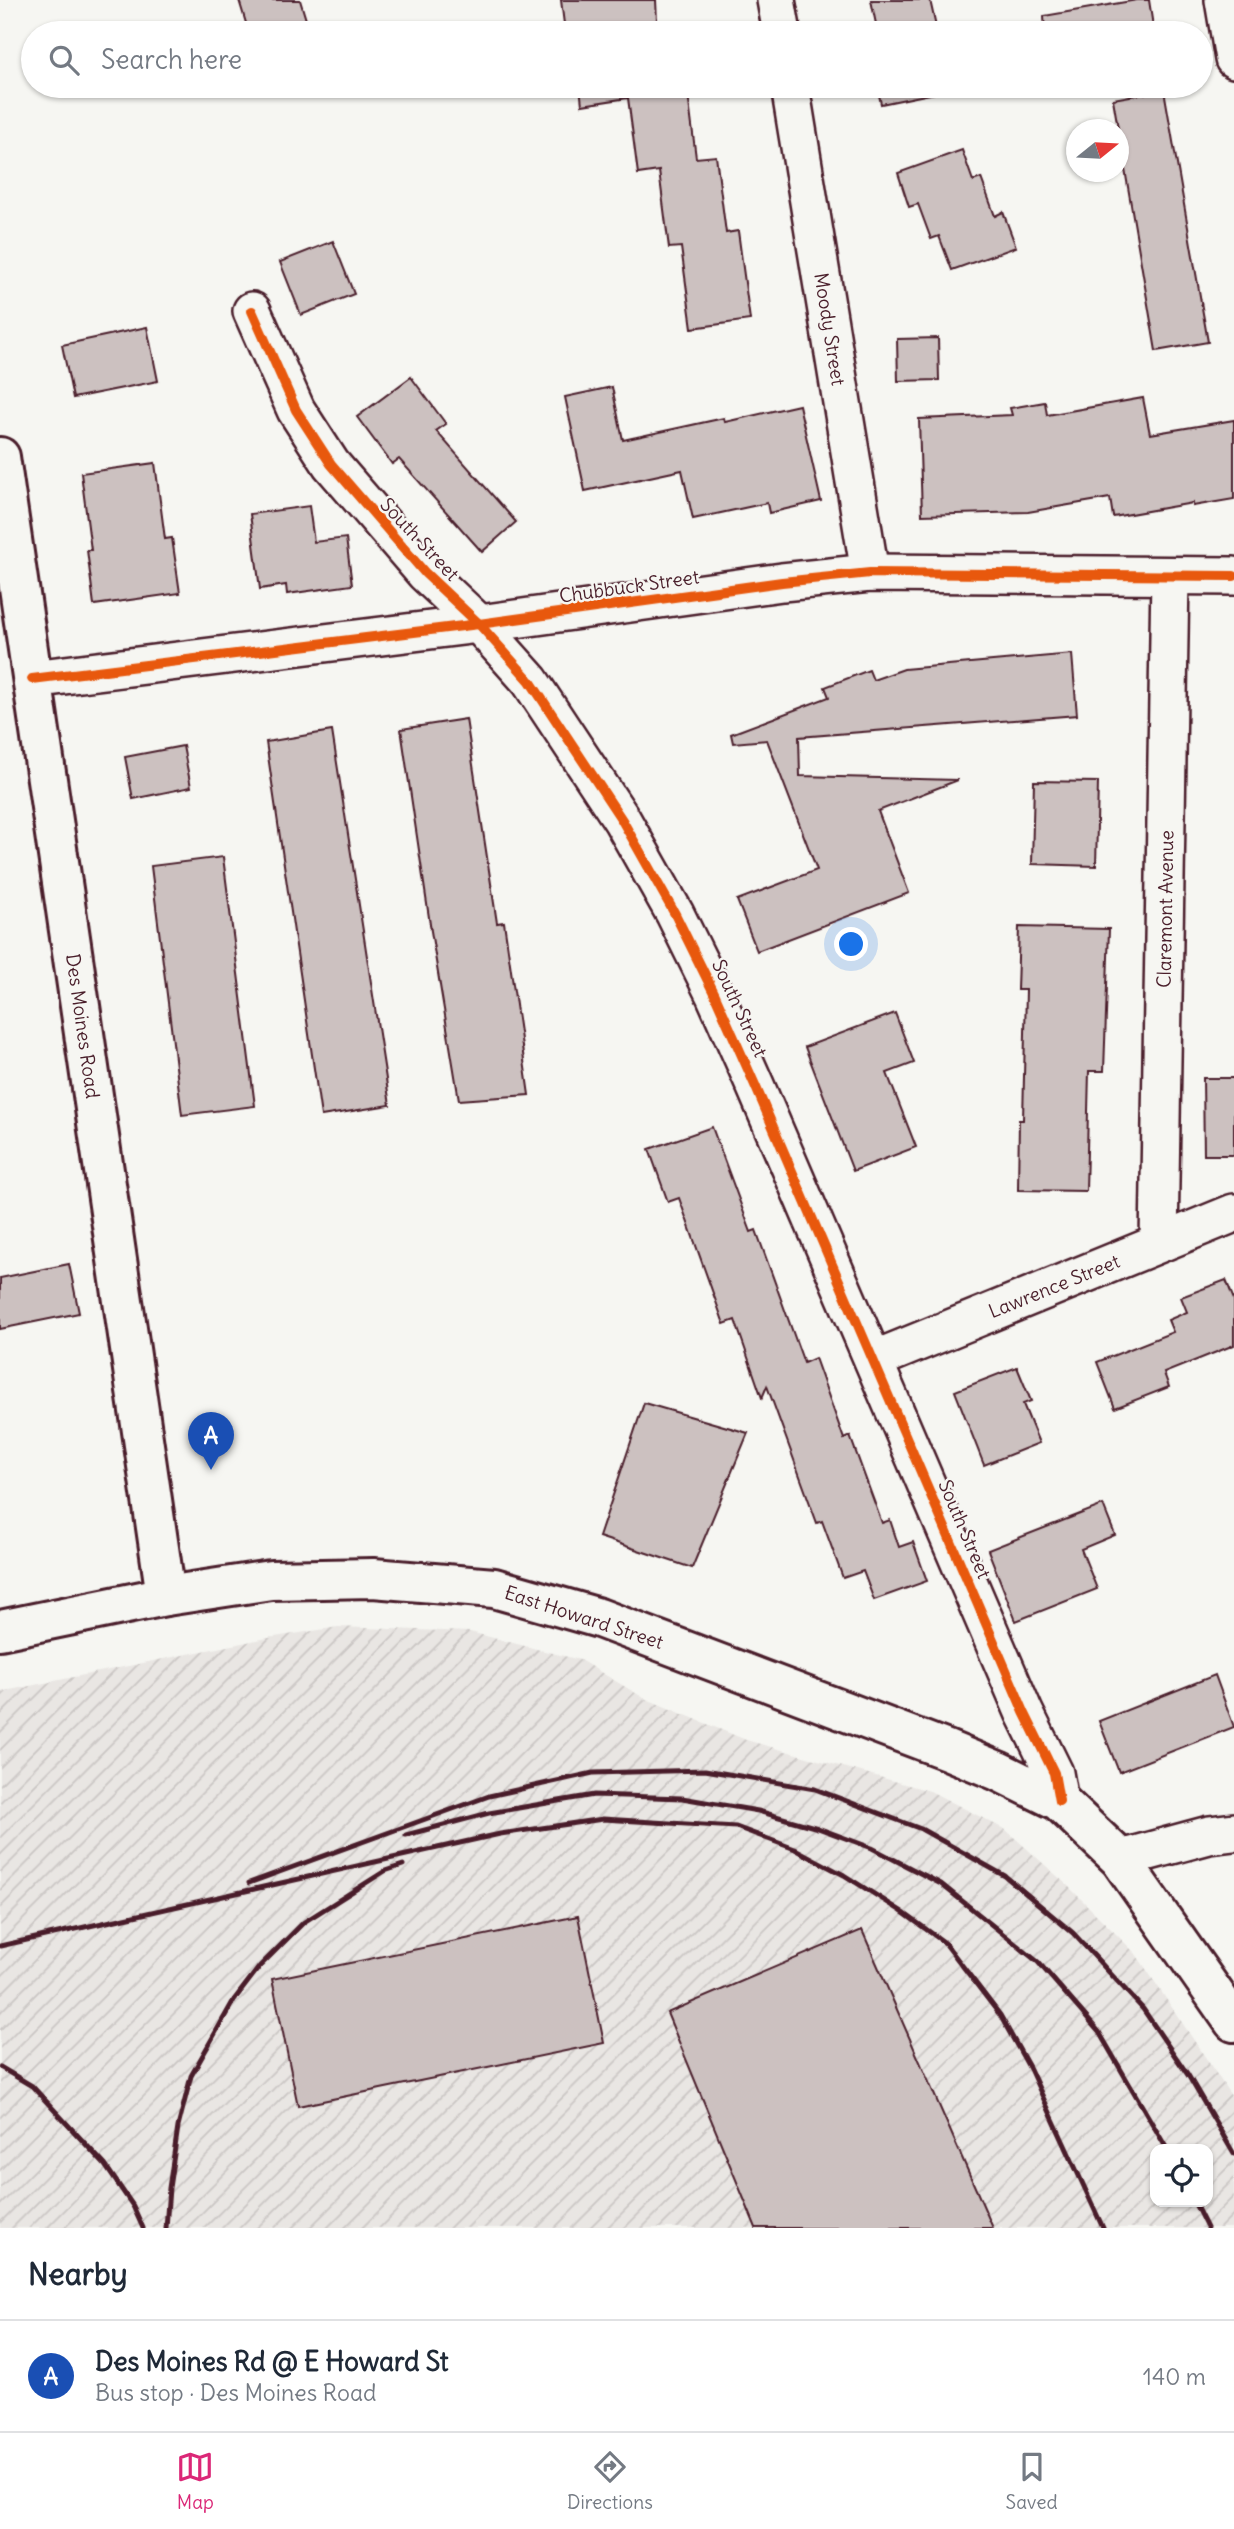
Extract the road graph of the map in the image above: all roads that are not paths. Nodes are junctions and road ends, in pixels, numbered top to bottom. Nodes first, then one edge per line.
1 (776, 0) edge
2 (1224, 0) edge
3 (780, 21) edge
4 (1234, 59) edge
5 (792, 98) edge
6 (252, 311) dead end
7 (0, 457) edge
8 (870, 573) junction
9 (1170, 576) junction
10 (1234, 576) edge
11 (479, 624) junction
12 (33, 679) junction
13 (1234, 1213) edge
14 (1159, 1242) junction
15 (874, 1360) junction
16 (166, 1596) junction
17 (0, 1630) edge
18 (1059, 1801) junction
19 (1234, 1832) edge
20 (1120, 1859) junction
21 (1234, 2022) edge

1 - 3 street
2 - 4 street
5 - 8 street, Moody Street
6 - 11 street, South Street
7 - 12 main road, Des Moines Road
8 - 9 street, Chubbuck Street
8 - 11 street, Chubbuck Street
9 - 10 street, Chubbuck Street
9 - 14 street, Claremont Avenue
11 - 12 street, Chubbuck Street
11 - 15 street, South Street
12 - 16 main road, Des Moines Road
13 - 14 street, Lawrence Street
14 - 15 street, Lawrence Street
15 - 18 street, South Street
16 - 17 main road, East Howard Street
16 - 18 main road, East Howard Street
18 - 20 main road
19 - 20 street
20 - 21 main road

